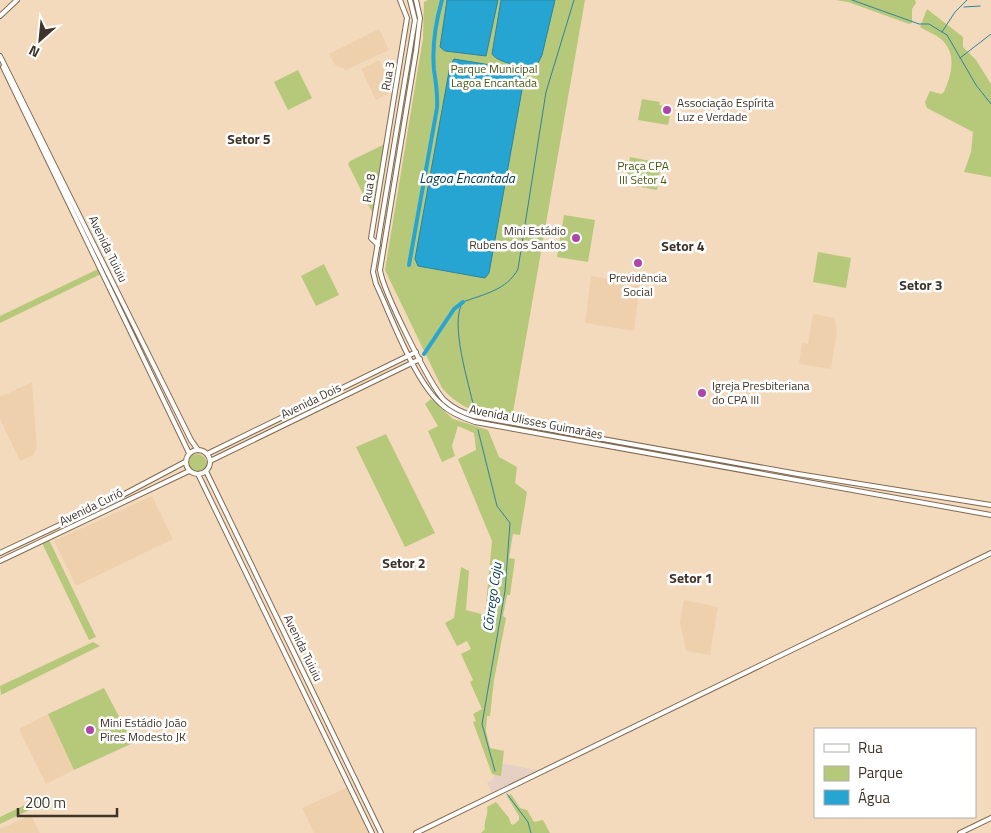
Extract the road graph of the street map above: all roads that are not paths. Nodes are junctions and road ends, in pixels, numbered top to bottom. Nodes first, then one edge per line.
1 (17, 0) edge
2 (400, 0) edge
3 (410, 0) edge
4 (416, 0) edge
5 (0, 16) edge
6 (410, 50) junction
7 (416, 51) junction
8 (0, 56) edge
9 (0, 61) edge
10 (387, 141) joint
11 (76, 213) junction
12 (378, 245) junction
13 (134, 325) junction
14 (128, 328) junction
15 (416, 352) junction
16 (410, 355) junction
17 (420, 360) junction
18 (413, 363) junction
19 (474, 416) junction
20 (475, 422) junction
21 (198, 450) junction
22 (189, 454) junction
23 (207, 454) junction
24 (210, 461) junction
25 (185, 462) junction
26 (189, 471) junction
27 (206, 471) junction
28 (198, 474) junction
29 (991, 505) edge
30 (991, 515) edge
31 (0, 554) edge
32 (991, 554) edge
33 (0, 561) edge
34 (327, 720) junction
35 (319, 723) junction
36 (991, 818) edge
37 (372, 833) edge
38 (381, 833) edge
39 (416, 833) edge
40 (960, 833) edge

1 - 5 main road
2 - 10 main road, Rua 3
3 - 6 main road, Avenida Ulisses Guimarães
4 - 7 main road, Avenida Ulisses Guimarães
6 - 7 main road
6 - 12 main road, Avenida Ulisses Guimarães
7 - 15 main road, Avenida Ulisses Guimarães
8 - 11 main road, Avenida Tuiuiu
9 - 11 main road, Avenida Tuiuiu
10 - 12 main road, Rua 8
11 - 13 main road, Avenida Tuiuiu
11 - 14 main road, Avenida Tuiuiu
12 - 16 main road, Avenida Ulisses Guimarães
13 - 14 main road
13 - 21 main road, Avenida Tuiuiu
14 - 22 main road, Avenida Tuiuiu
15 - 16 main road, Avenida Dois
15 - 17 main road, Avenida Ulisses Guimarães
16 - 18 main road, Avenida Ulisses Guimarães
16 - 23 main road, Avenida Dois
17 - 18 main road, Avenida Dois
17 - 19 main road, Avenida Ulisses Guimarães
18 - 20 main road, Avenida Ulisses Guimarães
18 - 24 main road, Avenida Dois
19 - 20 main road
19 - 29 main road, Avenida Ulisses Guimarães
20 - 30 main road, Avenida Ulisses Guimarães
21 - 22 main road
21 - 23 main road
22 - 25 main road
23 - 24 main road
24 - 27 main road
25 - 26 main road
25 - 31 main road, Avenida Curió
26 - 28 main road
26 - 33 main road, Avenida Curió
27 - 28 main road
27 - 34 main road, Avenida Tuiuiu
28 - 35 main road, Avenida Tuiuiu
32 - 39 main road
34 - 35 main road
34 - 38 main road, Avenida Tuiuiu
35 - 37 main road, Avenida Tuiuiu
36 - 40 main road

